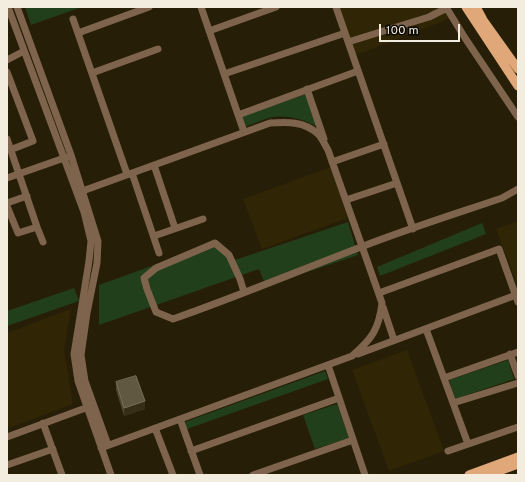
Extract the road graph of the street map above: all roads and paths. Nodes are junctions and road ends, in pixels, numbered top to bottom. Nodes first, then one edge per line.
1 (8, 7) edge
2 (17, 7) edge
3 (150, 7) edge
4 (201, 7) edge
5 (276, 7) edge
6 (336, 7) edge
7 (466, 7) edge
8 (476, 7) edge
9 (446, 8) edge
10 (73, 19) dead end
11 (209, 30) junction
12 (78, 33) junction
13 (345, 33) junction
14 (348, 42) junction
15 (158, 49) dead end
16 (24, 51) junction
17 (7, 60) edge
18 (518, 69) edge
19 (358, 71) junction
20 (7, 72) edge
21 (92, 73) junction
22 (224, 74) junction
23 (518, 86) edge
24 (307, 89) junction
25 (238, 115) junction
26 (518, 117) edge
27 (244, 132) junction
28 (7, 139) edge
29 (384, 144) junction
30 (10, 150) junction
31 (328, 150) junction
32 (71, 155) junction
33 (64, 158) junction
34 (332, 162) junction
35 (154, 165) junction
36 (19, 174) junction
37 (130, 174) junction
38 (7, 178) edge
39 (397, 183) junction
40 (518, 189) edge
41 (80, 191) junction
42 (27, 196) junction
43 (346, 200) junction
44 (7, 204) edge
45 (202, 219) dead end
46 (37, 227) junction
47 (175, 228) junction
48 (413, 229) junction
49 (154, 236) junction
50 (43, 242) dead end
51 (362, 246) junction
52 (159, 253) dead end
53 (244, 292) junction
54 (379, 292) junction
55 (517, 298) edge
56 (382, 302) junction
57 (426, 329) junction
58 (394, 340) junction
59 (518, 352) edge
60 (510, 354) junction
61 (352, 356) junction
62 (328, 365) junction
63 (518, 376) edge
64 (444, 378) junction
65 (518, 383) edge
66 (339, 398) junction
67 (453, 403) junction
68 (90, 406) junction
69 (180, 419) junction
70 (43, 423) junction
71 (518, 427) edge
72 (155, 428) junction
73 (7, 437) edge
74 (354, 440) junction
75 (468, 444) junction
76 (105, 446) junction
77 (53, 449) junction
78 (191, 451) junction
79 (448, 451) dead end
80 (518, 457) edge
81 (518, 464) edge
82 (7, 465) edge
83 (62, 475) edge
84 (111, 475) edge
85 (172, 475) edge
86 (200, 475) edge
87 (253, 475) edge
88 (365, 475) edge
89 (469, 475) edge
90 (488, 475) edge

1 - 16 street
2 - 32 street
3 - 12 street
4 - 11 street
5 - 11 street
6 - 13 street
7 - 23 main road
8 - 18 main road
9 - 14 street
9 - 26 street
10 - 12 street
11 - 22 street
12 - 21 street
13 - 14 street
13 - 22 street
14 - 19 street
15 - 21 street
16 - 17 street
16 - 33 street
19 - 24 street
19 - 29 street
20 - 30 street
21 - 37 street
22 - 25 street
24 - 25 street
24 - 31 street
25 - 27 street
27 - 31 street
27 - 35 street
28 - 30 street
29 - 34 street
29 - 39 street
30 - 36 street
31 - 34 street
32 - 33 street
32 - 41 street
33 - 36 street
33 - 41 street
34 - 43 street
35 - 37 street
35 - 47 street
36 - 38 street
36 - 42 street
37 - 41 street
37 - 49 street
39 - 43 street
39 - 48 street
40 - 48 street
41 - 68 street
42 - 44 street
42 - 46 street
43 - 51 street
44 - 46 street
45 - 47 street
46 - 50 street
47 - 49 street
48 - 51 street
49 - 52 street
51 - 53 street
51 - 54 street
53 - 53 street
54 - 55 street
54 - 56 street
55 - 57 street
56 - 58 street
56 - 61 street
57 - 58 street
57 - 64 street
58 - 61 street
59 - 60 street
60 - 63 street
60 - 64 street
61 - 62 street
62 - 66 street
62 - 69 street
64 - 67 street
65 - 67 street
66 - 74 street
66 - 78 street
67 - 75 street
68 - 70 street
68 - 76 street
69 - 72 street
69 - 78 street
70 - 73 street
70 - 77 street
71 - 75 street
72 - 76 street
72 - 85 street
74 - 87 street
74 - 88 street
75 - 79 street
76 - 84 street
77 - 82 street
77 - 83 street
78 - 86 street
80 - 89 main road
81 - 90 main road

